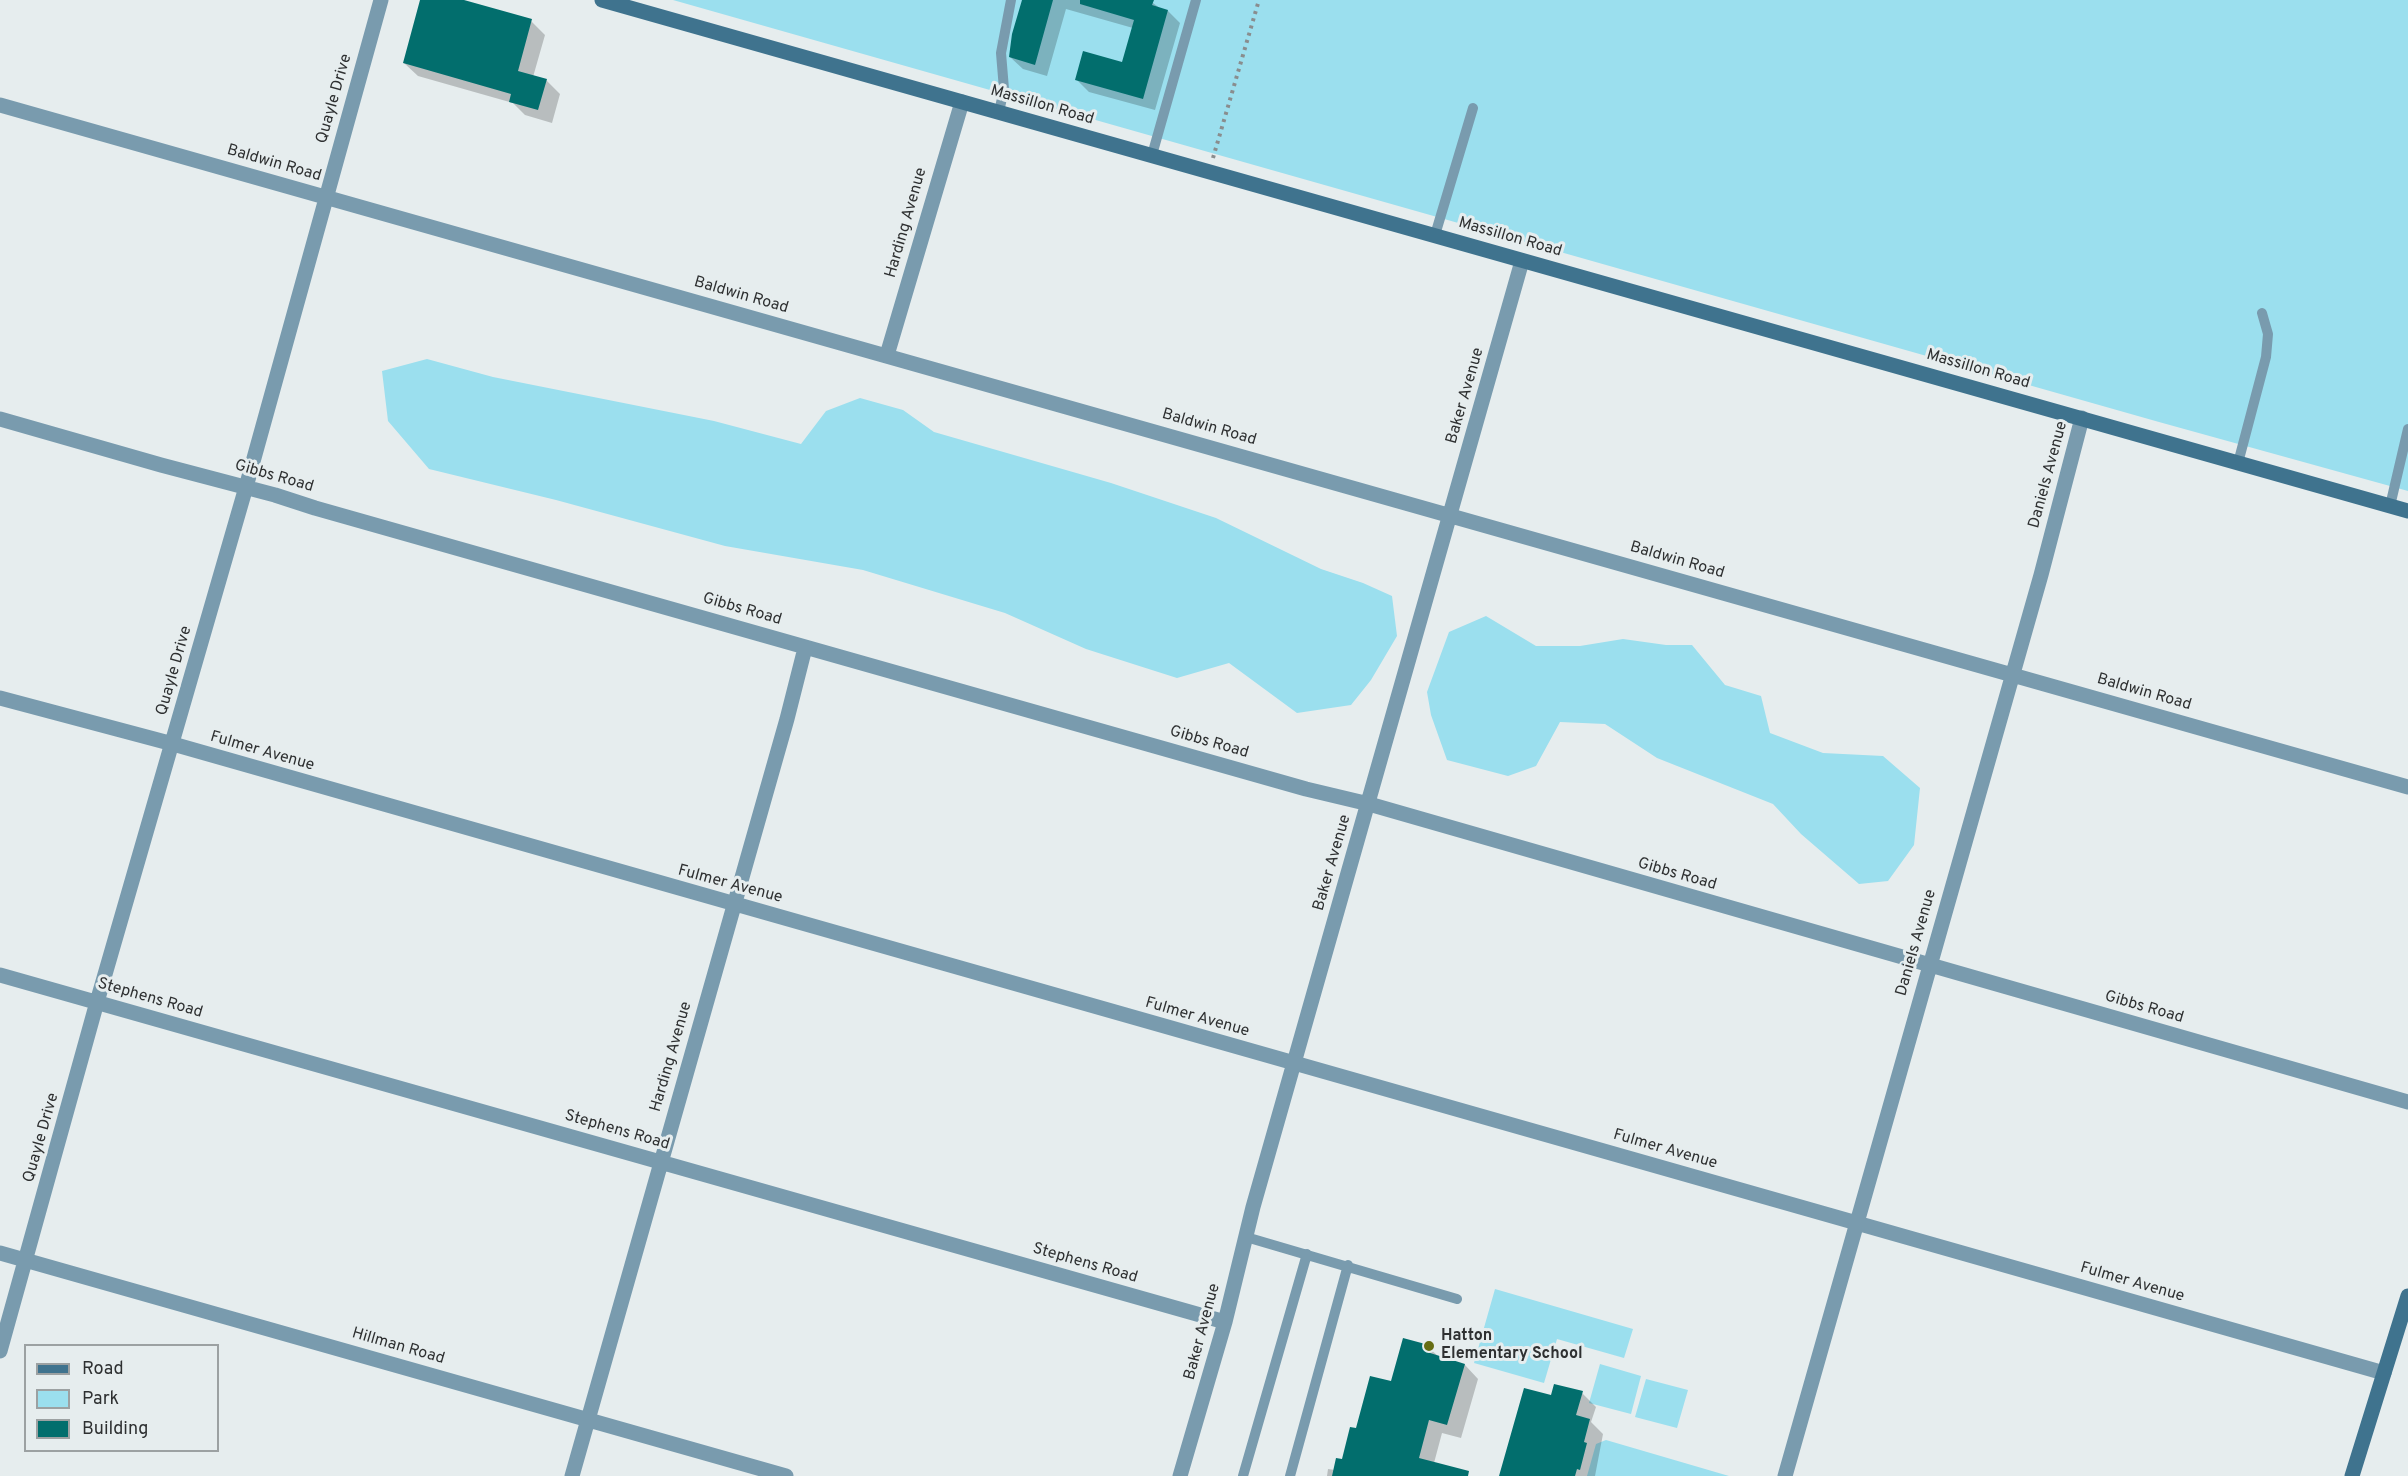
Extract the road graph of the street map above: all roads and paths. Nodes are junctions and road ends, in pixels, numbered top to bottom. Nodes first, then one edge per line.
1 (381, 0) edge
2 (602, 0) edge
3 (1011, 0) edge
4 (1196, 0) edge
5 (1259, 0) edge
6 (962, 102) junction
7 (0, 105) edge
8 (1473, 108) dead end
9 (999, 112) junction
10 (1152, 155) junction
11 (1209, 171) junction
12 (326, 198) junction
13 (1435, 235) junction
14 (1522, 261) junction
15 (2262, 313) dead end
16 (887, 355) junction
17 (2082, 418) junction
18 (0, 419) edge
19 (2408, 429) edge
20 (2238, 463) junction
21 (246, 487) junction
22 (2390, 506) junction
23 (2408, 511) edge
24 (1451, 515) junction
25 (805, 648) junction
26 (2012, 675) junction
27 (0, 698) edge
28 (173, 744) junction
29 (2408, 787) edge
30 (1369, 804) junction
31 (734, 904) junction
32 (1930, 965) junction
33 (0, 975) edge
34 (97, 1002) junction
35 (1294, 1064) junction
36 (2408, 1102) edge
37 (660, 1162) junction
38 (1856, 1223) junction
39 (1246, 1237) junction
40 (0, 1253) edge
41 (1307, 1254) junction
42 (26, 1260) junction
43 (1348, 1265) junction
44 (2408, 1296) edge
45 (1457, 1299) dead end
46 (1225, 1322) junction
47 (0, 1351) edge
48 (2384, 1373) junction
49 (588, 1418) junction
50 (572, 1476) edge
51 (786, 1476) edge
52 (1180, 1476) edge
53 (1243, 1476) edge
54 (1290, 1476) edge
55 (1785, 1476) edge
56 (2352, 1476) edge

1 - 12 street, Quayle Drive
2 - 6 street, Massillon Road
3 - 9 lane
4 - 10 lane
5 - 11 path
6 - 9 street, Massillon Road
6 - 16 street, Harding Avenue
7 - 12 street, Baldwin Road
8 - 13 lane
9 - 10 street, Massillon Road
10 - 11 street, Massillon Road
11 - 13 street, Massillon Road
12 - 16 street, Baldwin Road
12 - 21 street, Quayle Drive
13 - 14 street, Massillon Road
14 - 17 street, Massillon Road
14 - 24 street, Baker Avenue
15 - 20 lane
16 - 24 street, Baldwin Road
17 - 20 street, Massillon Road
17 - 26 street, Daniels Avenue
18 - 21 street, Gibbs Road
19 - 22 lane
20 - 22 street, Massillon Road
21 - 25 street, Gibbs Road
21 - 28 street, Quayle Drive
22 - 23 street, Massillon Road
24 - 26 street, Baldwin Road
24 - 30 street, Baker Avenue
25 - 30 street, Gibbs Road
25 - 31 street, Harding Avenue
26 - 29 street, Baldwin Road
26 - 32 street, Daniels Avenue
27 - 28 street, Fulmer Avenue
28 - 31 street, Fulmer Avenue
28 - 34 street, Quayle Drive
30 - 32 street, Gibbs Road
30 - 35 street, Baker Avenue
31 - 35 street, Fulmer Avenue
31 - 37 street, Harding Avenue
32 - 36 street, Gibbs Road
32 - 38 street, Daniels Avenue
33 - 34 street, Stephens Road
34 - 37 street, Stephens Road
34 - 42 street, Quayle Drive
35 - 38 street, Fulmer Avenue
35 - 39 street, Baker Avenue
37 - 46 street, Stephens Road
37 - 49 street, Harding Avenue
38 - 48 street, Fulmer Avenue
38 - 55 street, Daniels Avenue
39 - 41 lane
39 - 46 street, Baker Avenue
40 - 42 street, Hillman Road
41 - 43 lane
41 - 53 lane
42 - 47 street, Quayle Drive
42 - 49 street, Hillman Road
43 - 45 lane
43 - 54 lane
44 - 48 street
46 - 52 street, Baker Avenue
48 - 56 street
49 - 50 street, Harding Avenue
49 - 51 street, Hillman Road

